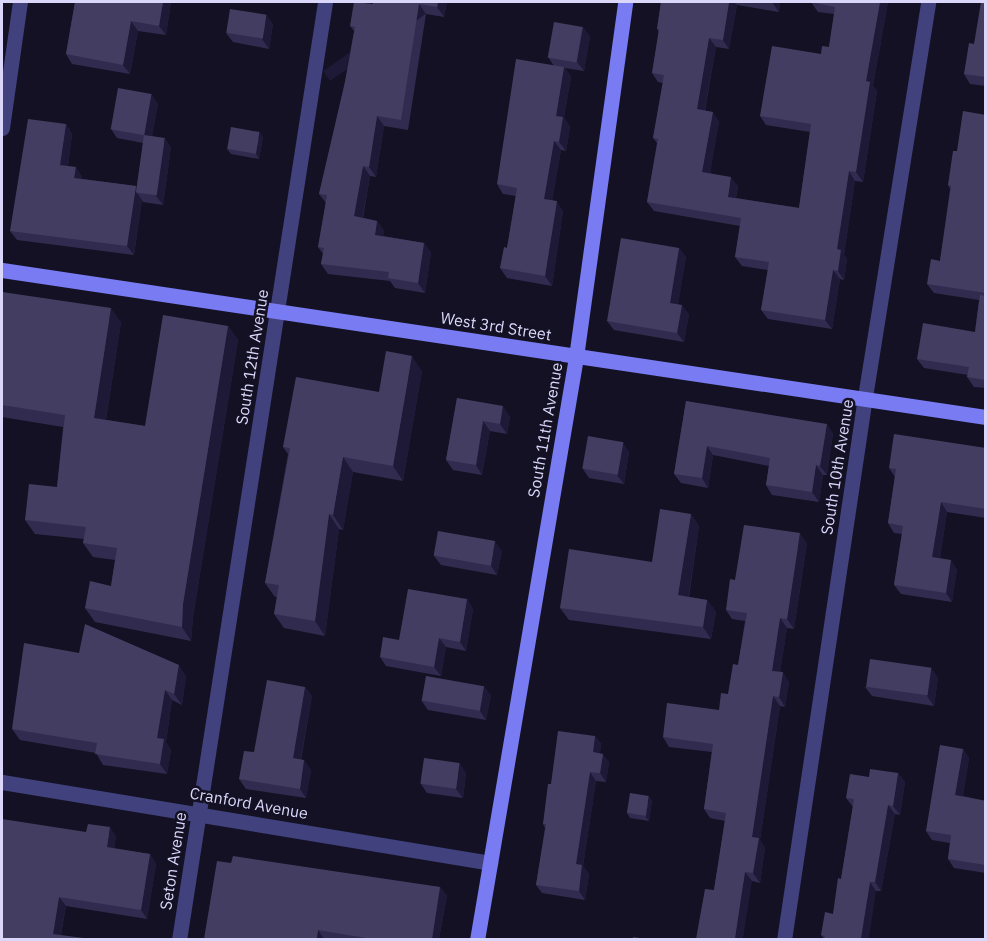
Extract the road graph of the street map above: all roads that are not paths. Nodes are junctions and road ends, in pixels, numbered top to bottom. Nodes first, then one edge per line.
1 (20, 2) edge
2 (325, 2) edge
3 (626, 2) edge
4 (928, 2) edge
5 (2, 128) edge
6 (2, 270) edge
7 (278, 309) junction
8 (576, 357) junction
9 (865, 397) junction
10 (986, 417) edge
11 (214, 718) joint
12 (2, 782) edge
13 (199, 813) junction
14 (490, 863) junction
15 (179, 939) edge
16 (477, 939) edge
17 (784, 939) edge

1 - 5 street
2 - 7 street, South 12th Avenue
3 - 8 street, South 11th Avenue
4 - 9 street, South 10th Avenue
6 - 7 street, West 3rd Street
7 - 8 street, West 3rd Street
7 - 11 street, South 12th Avenue
8 - 9 street, West 3rd Street
8 - 14 street, South 11th Avenue
9 - 10 street, West 3rd Street
9 - 17 street, South 10th Avenue
11 - 13 street, Seton Avenue
12 - 13 street, Cranford Avenue
13 - 14 street, Cranford Avenue
13 - 15 street, Seton Avenue
14 - 16 street, South 11th Avenue

